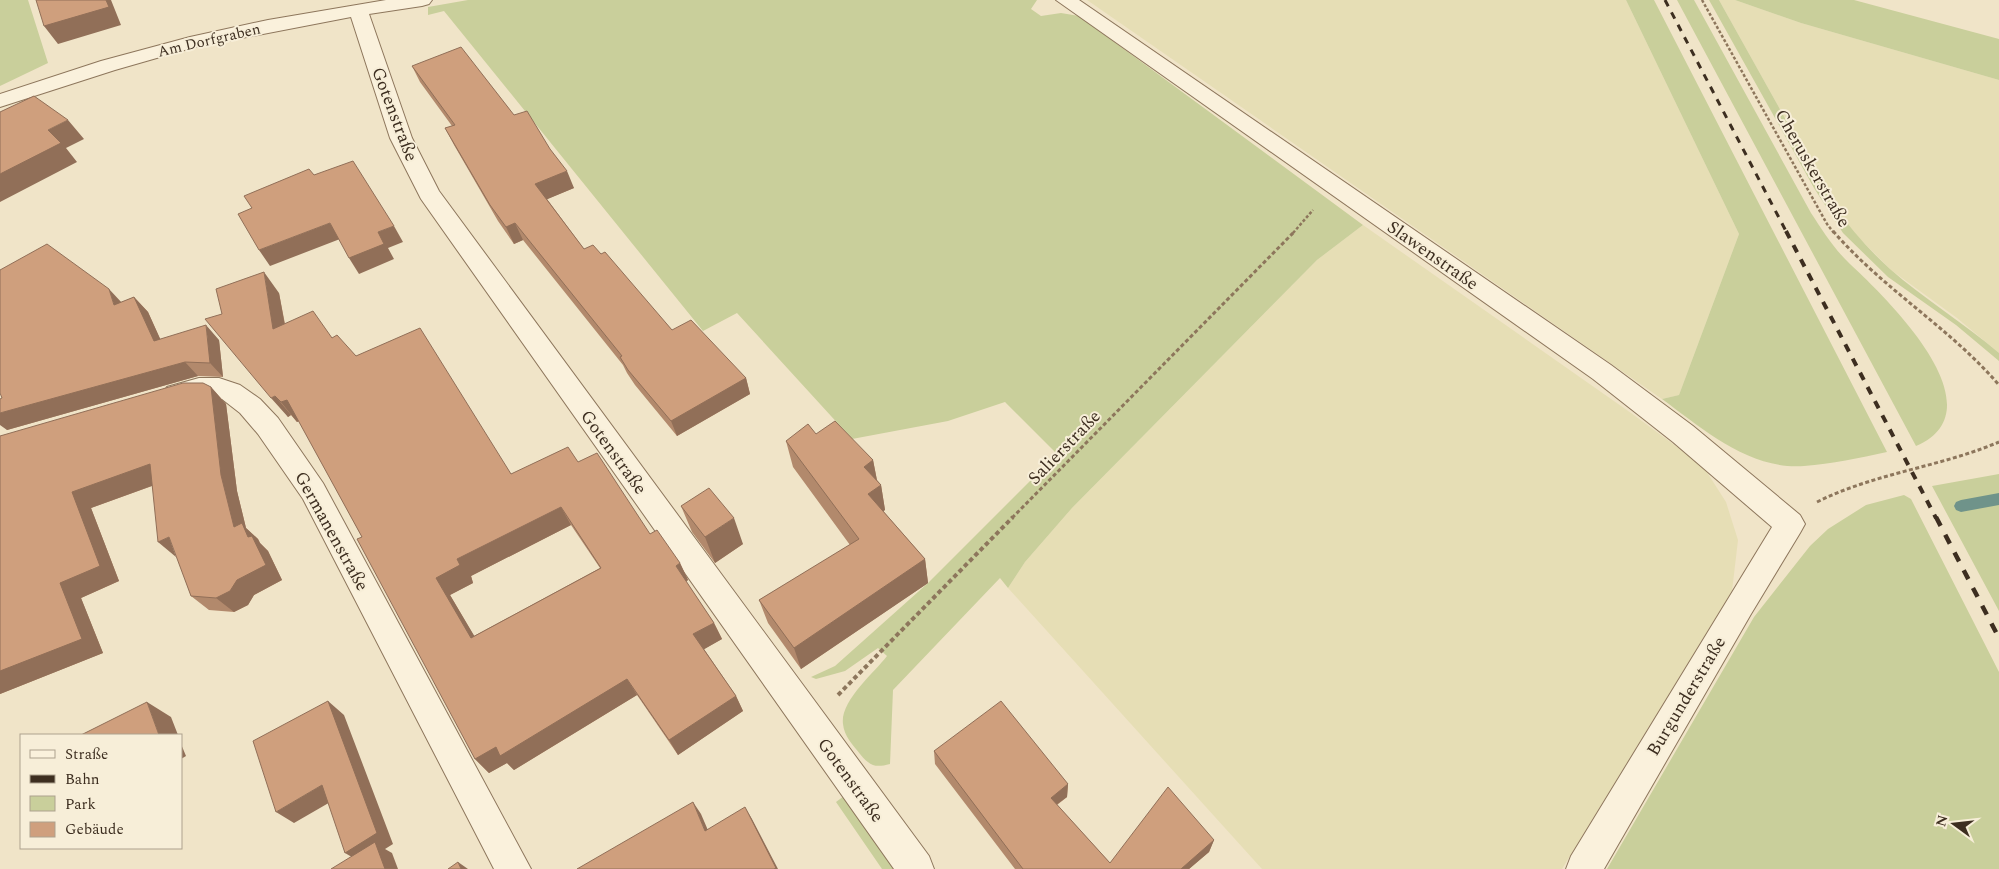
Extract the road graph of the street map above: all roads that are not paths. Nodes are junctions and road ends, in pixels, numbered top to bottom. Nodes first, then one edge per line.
1 (422, 0) edge
2 (1066, 0) edge
3 (358, 10) junction
4 (0, 101) edge
5 (147, 402) edge
6 (1790, 524) joint
7 (513, 869) edge
8 (916, 869) edge
9 (1584, 869) edge

1 - 3 street, Am Dorfgraben
2 - 6 street, Slawenstraße
3 - 4 street, Am Dorfgraben
3 - 8 street, Gotenstraße
5 - 7 street, Germanenstraße
6 - 9 street, Burgunderstraße

